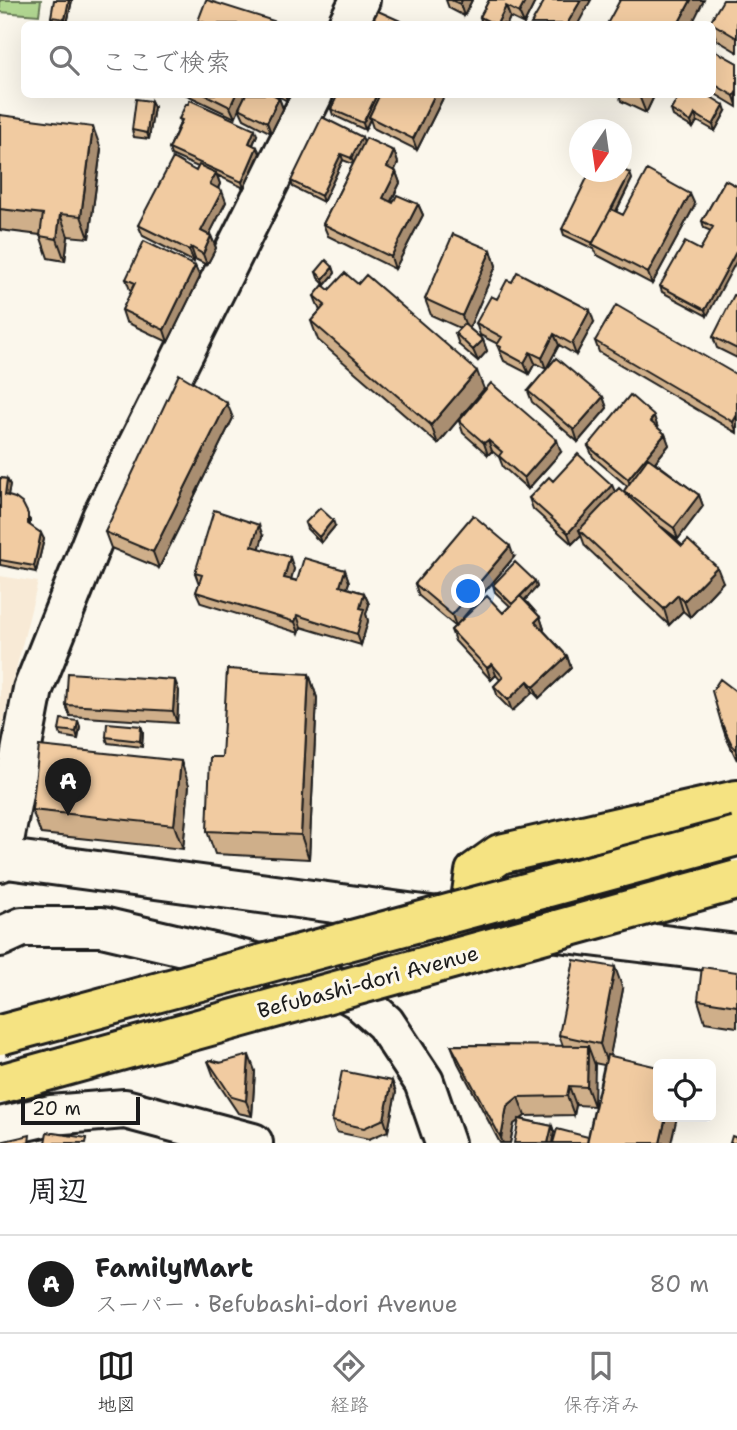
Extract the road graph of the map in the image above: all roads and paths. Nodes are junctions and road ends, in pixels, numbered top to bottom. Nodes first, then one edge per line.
1 (360, 0) edge
2 (350, 21) edge
3 (311, 98) edge
4 (725, 803) edge
5 (737, 836) edge
6 (0, 859) edge
7 (737, 880) edge
8 (468, 921) junction
9 (0, 937) edge
10 (737, 954) edge
11 (0, 1035) edge
12 (0, 1084) edge
13 (0, 1127) edge
14 (253, 1143) edge
15 (445, 1143) edge

1 - 2 street
3 - 6 street
4 - 8 highway
5 - 11 highway, bridge
6 - 8 street
7 - 12 highway, Befubashi-dori Avenue, bridge
8 - 10 street
9 - 15 street
13 - 14 street

